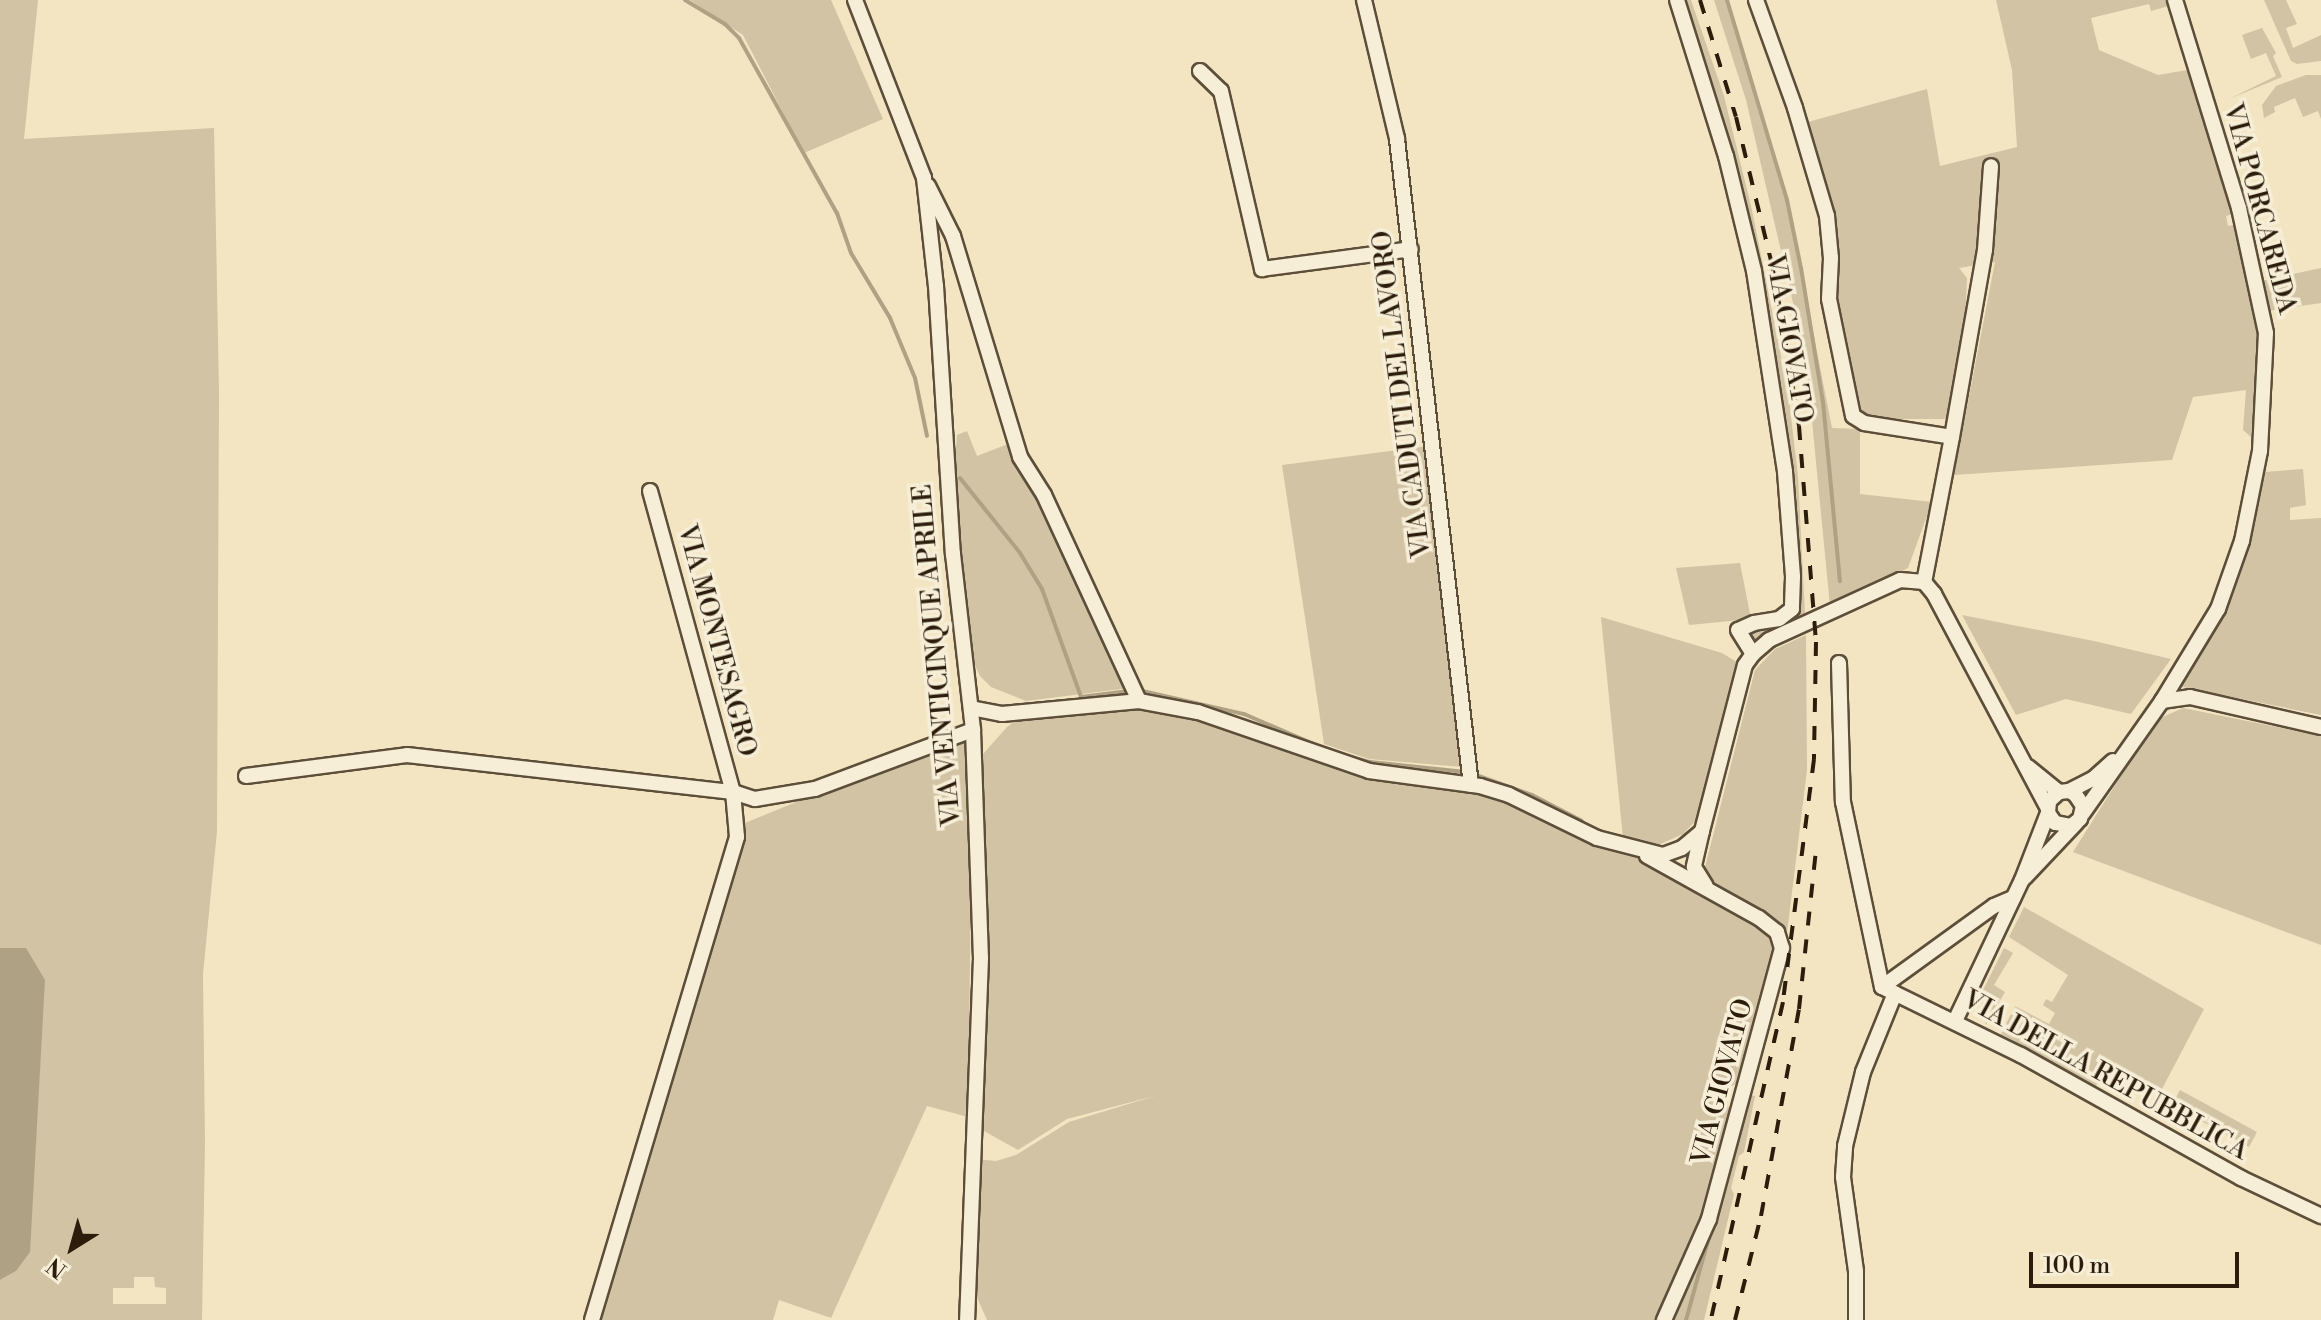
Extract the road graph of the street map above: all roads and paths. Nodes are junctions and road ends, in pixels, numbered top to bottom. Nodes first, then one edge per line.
1 (855, 0) edge
2 (1364, 0) edge
3 (1677, 0) edge
4 (1756, 0) edge
5 (2175, 0) edge
6 (1200, 71) dead end
7 (1991, 166) dead end
8 (924, 178) junction
9 (1411, 249) junction
10 (1952, 437) junction
11 (650, 491) dead end
12 (1924, 582) junction
13 (1753, 654) junction
14 (1839, 663) dead end
15 (1135, 692) junction
16 (2162, 701) junction
17 (971, 708) junction
18 (2321, 727) edge
19 (973, 730) junction
20 (2126, 750) junction
21 (2027, 766) junction
22 (246, 776) dead end
23 (1470, 776) junction
24 (733, 792) junction
25 (2064, 792) junction
26 (2048, 811) junction
27 (2080, 818) junction
28 (1702, 831) junction
29 (1637, 851) junction
30 (2022, 880) junction
31 (1706, 887) junction
32 (2013, 898) junction
33 (1889, 990) junction
34 (1955, 1021) junction
35 (2321, 1214) edge
36 (592, 1320) edge
37 (967, 1320) edge
38 (1664, 1320) edge
39 (1856, 1320) edge

1 - 8 street, VIA VENTICINQUE APRILE
2 - 9 street, VIA CADUTI DEL LAVORO
3 - 13 street, VIA GIOVATO
4 - 10 street
5 - 16 street, VIA PORCAREDA
6 - 9 street
7 - 10 street
8 - 15 street
8 - 17 street, VIA VENTICINQUE APRILE
9 - 23 street, VIA CADUTI DEL LAVORO
10 - 12 street
11 - 24 street, VIA MONTESAGRO
12 - 13 street
12 - 21 street
13 - 28 street
14 - 33 street
15 - 17 street
15 - 23 street
16 - 18 street
16 - 20 street, VIA PORCAREDA
17 - 19 street, VIA VENTICINQUE APRILE
19 - 24 street, VIA MONTESAGRO
19 - 37 street, VIA VENTICINQUE APRILE
20 - 25 street
20 - 27 street
21 - 25 street
21 - 26 street
22 - 24 street
23 - 29 street
24 - 36 street
25 - 26 street
25 - 27 street
26 - 27 street
26 - 30 street
27 - 30 street
28 - 29 street
28 - 31 street
29 - 31 street, VIA GIOVATO
30 - 32 street
31 - 38 street, VIA GIOVATO
32 - 33 street
32 - 34 street
33 - 34 street, VIA DELLA REPUBBLICA
33 - 39 street
34 - 35 street, VIA DELLA REPUBBLICA

